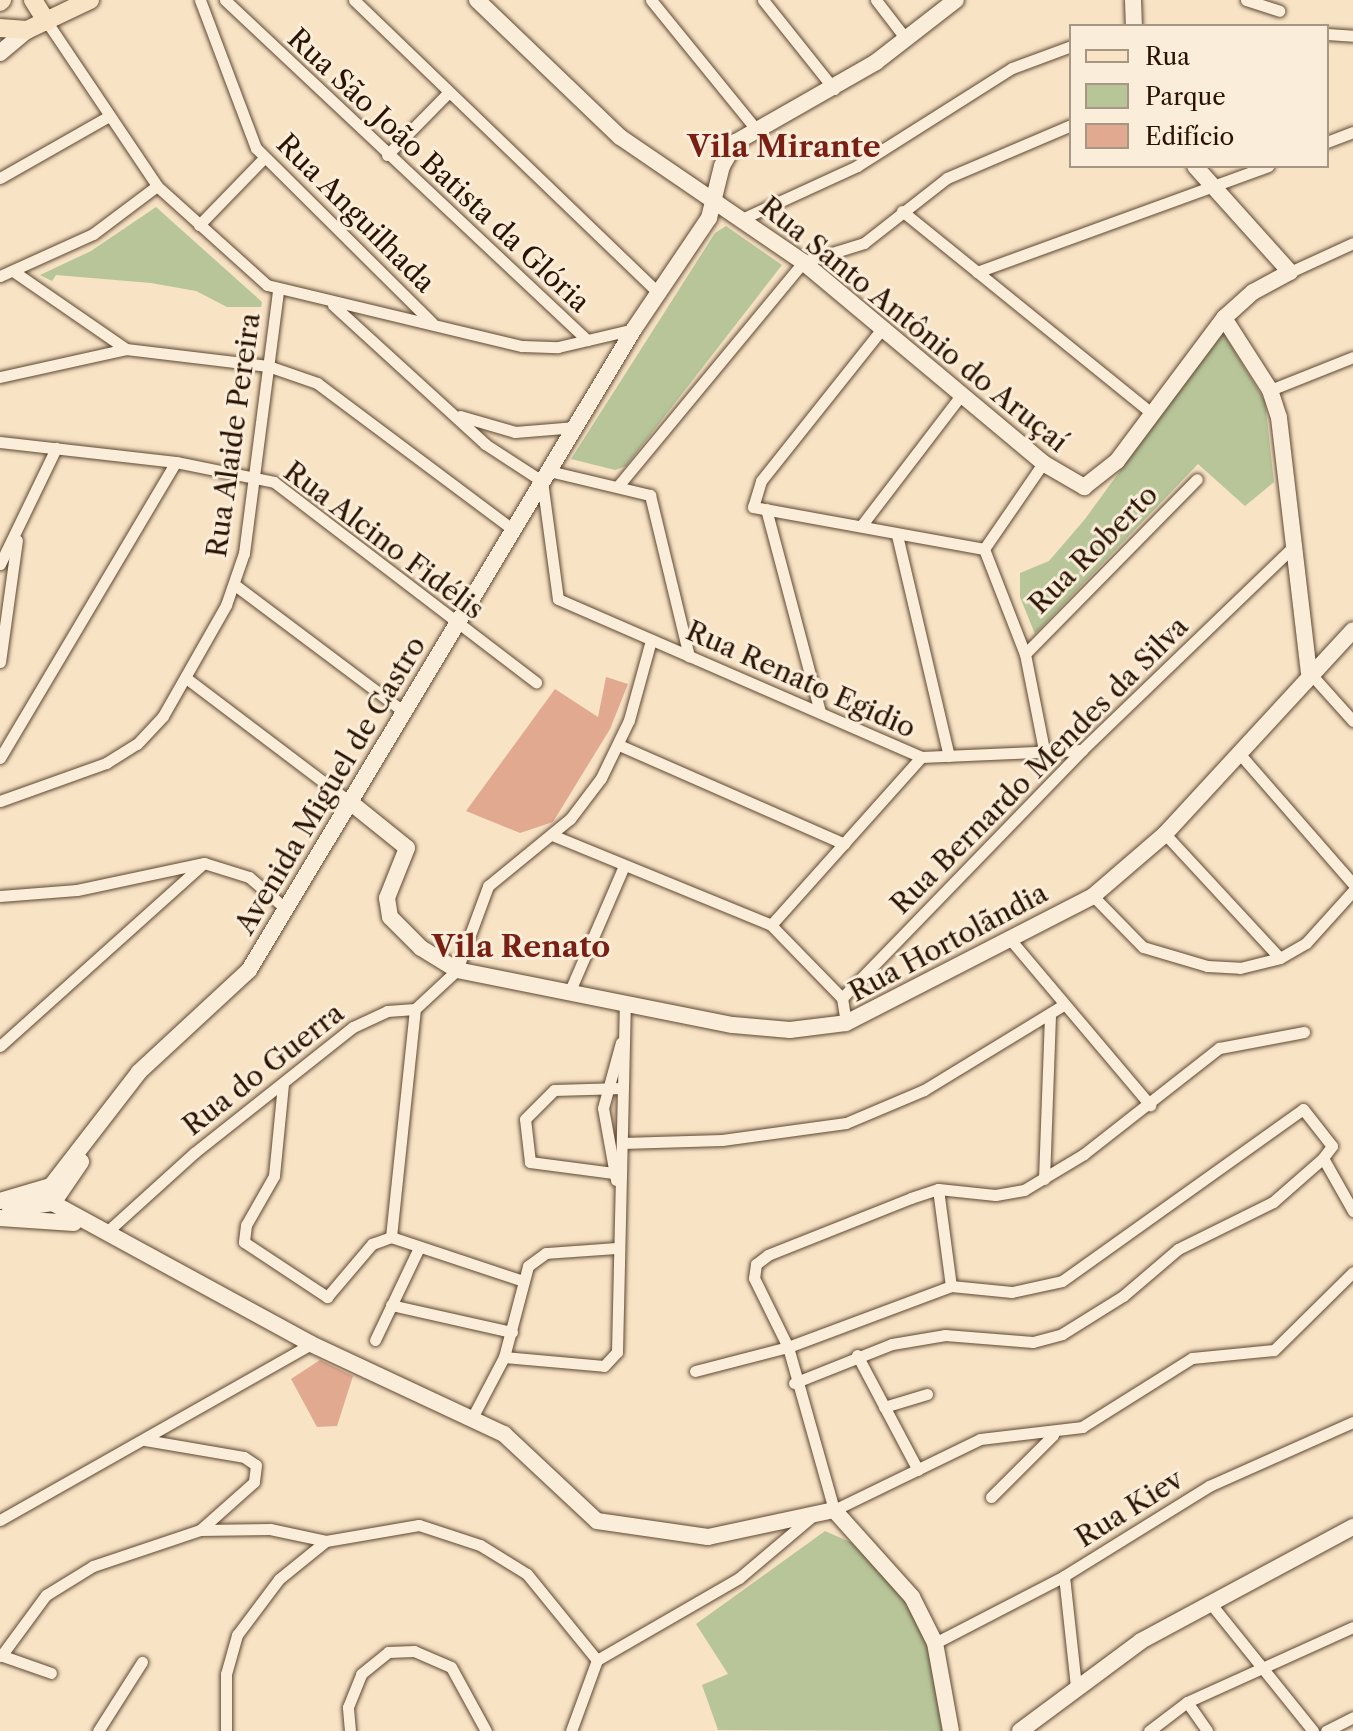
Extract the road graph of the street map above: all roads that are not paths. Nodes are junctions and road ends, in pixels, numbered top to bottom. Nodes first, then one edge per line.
1 (33, 0) edge
2 (90, 0) edge
3 (200, 0) edge
4 (225, 0) edge
5 (354, 0) edge
6 (477, 0) edge
7 (651, 0) edge
8 (763, 0) edge
9 (876, 0) edge
10 (956, 0) edge
11 (1133, 0) edge
12 (1246, 0) edge
13 (1279, 11) dead end
14 (47, 22) junction
15 (1133, 24) edge
16 (0, 28) edge
17 (27, 30) junction
18 (1329, 34) edge
19 (1353, 36) edge
20 (906, 39) junction
21 (1069, 47) edge
22 (0, 53) edge
23 (834, 89) junction
24 (448, 93) junction
25 (109, 116) junction
26 (1069, 126) edge
27 (755, 128) junction
28 (1353, 132) edge
29 (1329, 141) edge
30 (387, 155) junction
31 (264, 158) junction
32 (1197, 168) edge
33 (1263, 168) edge
34 (0, 178) edge
35 (157, 186) junction
36 (1214, 188) junction
37 (711, 210) junction
38 (902, 211) junction
39 (744, 218) junction
40 (199, 225) junction
41 (1353, 243) edge
42 (803, 262) junction
43 (13, 271) junction
44 (977, 272) junction
45 (1290, 272) junction
46 (0, 276) edge
47 (278, 291) junction
48 (659, 294) junction
49 (333, 305) junction
50 (1224, 318) junction
51 (432, 323) junction
52 (634, 329) junction
53 (881, 330) junction
54 (587, 340) junction
55 (126, 349) junction
56 (1353, 357) edge
57 (268, 366) junction
58 (0, 377) edge
59 (1270, 390) junction
60 (962, 394) junction
61 (1153, 414) junction
62 (455, 415) junction
63 (576, 427) junction
64 (0, 442) edge
65 (56, 448) junction
66 (176, 462) junction
67 (1043, 463) junction
68 (254, 475) junction
69 (545, 476) junction
70 (1197, 479) dead end
71 (618, 486) junction
72 (766, 509) junction
73 (861, 526) junction
74 (512, 529) junction
75 (18, 535) junction
76 (897, 535) junction
77 (984, 549) junction
78 (1290, 550) junction
79 (0, 564) edge
80 (235, 585) junction
81 (457, 625) junction
82 (1353, 630) edge
83 (651, 640) junction
84 (1025, 654) junction
85 (689, 656) junction
86 (0, 662) edge
87 (1309, 672) junction
88 (186, 678) junction
89 (536, 682) dead end
90 (404, 712) junction
91 (820, 712) junction
92 (1353, 721) edge
93 (619, 745) junction
94 (1044, 750) junction
95 (1082, 750) junction
96 (1238, 752) junction
97 (949, 756) junction
98 (921, 757) junction
99 (0, 758) edge
100 (0, 801) edge
101 (350, 802) junction
102 (1165, 834) junction
103 (552, 835) junction
104 (844, 844) junction
105 (204, 863) junction
106 (624, 866) junction
107 (1353, 884) edge
108 (1353, 891) edge
109 (0, 896) edge
110 (14, 896) junction
111 (1093, 896) junction
112 (0, 908) edge
113 (285, 908) junction
114 (771, 925) junction
115 (1009, 938) junction
116 (1280, 958) junction
117 (457, 970) junction
118 (569, 993) junction
119 (842, 998) junction
120 (625, 1005) junction
121 (1063, 1005) junction
122 (415, 1009) junction
123 (1050, 1014) junction
124 (846, 1023) junction
125 (1304, 1032) dead end
126 (623, 1038) junction
127 (0, 1046) edge
128 (283, 1084) junction
129 (605, 1086) junction
130 (622, 1088) junction
131 (1150, 1105) junction
132 (622, 1143) junction
133 (1323, 1158) junction
134 (617, 1174) junction
135 (1044, 1179) junction
136 (938, 1189) junction
137 (0, 1201) edge
138 (37, 1201) junction
139 (0, 1209) edge
140 (1353, 1211) edge
141 (0, 1218) edge
142 (74, 1223) junction
143 (109, 1230) junction
144 (391, 1237) junction
145 (618, 1248) junction
146 (418, 1250) junction
147 (1353, 1272) edge
148 (523, 1281) junction
149 (951, 1286) junction
150 (391, 1305) junction
151 (512, 1332) junction
152 (375, 1340) dead end
153 (311, 1344) junction
154 (788, 1347) junction
155 (857, 1355) junction
156 (504, 1357) junction
157 (695, 1371) dead end
158 (794, 1383) junction
159 (927, 1394) dead end
160 (884, 1407) junction
161 (472, 1418) junction
162 (1353, 1422) edge
163 (1053, 1435) junction
164 (145, 1440) junction
165 (918, 1470) junction
166 (991, 1497) dead end
167 (834, 1510) junction
168 (810, 1518) junction
169 (0, 1520) edge
170 (1353, 1527) edge
171 (200, 1530) junction
172 (326, 1541) junction
173 (1064, 1576) junction
174 (1211, 1604) junction
175 (1353, 1627) edge
176 (935, 1643) junction
177 (1, 1656) edge
178 (597, 1660) junction
179 (142, 1662) dead end
180 (1260, 1668) junction
181 (51, 1673) dead end
182 (1076, 1686) junction
183 (1187, 1702) junction
184 (1353, 1717) edge
185 (98, 1731) edge
186 (226, 1731) edge
187 (350, 1731) edge
188 (486, 1731) edge
189 (571, 1731) edge
190 (951, 1731) edge
191 (1020, 1731) edge
192 (1149, 1731) edge
193 (1207, 1731) edge
194 (1313, 1731) edge
195 (1326, 1731) edge

1 - 14 main road
2 - 14 main road
3 - 31 street, Rua Anguilhada
4 - 30 street, Rua São João Batista da Glória
5 - 24 street
6 - 37 street, Rua Santo Antônio do Aruçaí
7 - 27 street
8 - 23 street
9 - 20 street
10 - 20 street, Avenida Miguel de Castro
11 - 15 street
12 - 13 street
14 - 17 main road
14 - 25 street
16 - 17 main road
17 - 22 street
18 - 19 street
20 - 23 street, Avenida Miguel de Castro
21 - 39 street
23 - 27 street, Avenida Miguel de Castro
24 - 30 street
24 - 48 street
25 - 34 street
25 - 35 street
26 - 38 street
27 - 37 street, Avenida Miguel de Castro
28 - 29 street
30 - 54 street, Rua São João Batista da Glória
31 - 40 street
31 - 51 street, Rua Anguilhada
32 - 36 street
33 - 36 street
35 - 40 street
35 - 43 street
36 - 44 street
36 - 45 street
37 - 39 street, Rua Santo Antônio do Aruçaí
37 - 48 street, Avenida Miguel de Castro
38 - 42 street
38 - 44 street
39 - 42 street, Rua Santo Antônio do Aruçaí
40 - 47 street
41 - 45 street
42 - 53 street, Rua Santo Antônio do Aruçaí
42 - 71 street
43 - 46 street
43 - 55 street
44 - 61 street
45 - 50 street
47 - 49 street
47 - 57 street, Rua Alaide Pereira
48 - 52 street, Avenida Miguel de Castro
49 - 51 street
49 - 62 street
50 - 59 street
50 - 61 street
51 - 54 street
52 - 54 street
52 - 63 street, Avenida Miguel de Castro
53 - 60 street, Rua Santo Antônio do Aruçaí
53 - 72 street
55 - 57 street
55 - 58 street
56 - 59 street
57 - 68 street, Rua Alaide Pereira
57 - 74 street
59 - 78 street
60 - 67 street, Rua Santo Antônio do Aruçaí
60 - 73 street
61 - 67 street, Rua Santo Antônio do Aruçaí
62 - 63 street
62 - 69 street
63 - 69 street, Avenida Miguel de Castro
64 - 65 street, Rua Alcino Fidélis
65 - 66 street, Rua Alcino Fidélis
65 - 75 street
66 - 68 street, Rua Alcino Fidélis
66 - 99 street
67 - 77 street
68 - 80 street, Rua Alaide Pereira
68 - 81 street, Rua Alcino Fidélis
69 - 71 street
69 - 74 street, Avenida Miguel de Castro
69 - 83 street, Rua Renato Egidio
70 - 84 street, Rua Roberto
71 - 85 street
72 - 73 street
72 - 91 street
73 - 76 street
74 - 81 street, Avenida Miguel de Castro
75 - 79 street
75 - 86 street
76 - 77 street
76 - 97 street
77 - 84 street
78 - 87 street
78 - 95 street, Rua Bernardo Mendes da Silva
80 - 88 street, Rua Alaide Pereira
80 - 90 street
81 - 89 street, Rua Alcino Fidélis
81 - 90 street, Avenida Miguel de Castro
82 - 87 street, Rua Hortolãndia
83 - 85 street, Rua Renato Egidio
83 - 93 street
84 - 94 street
85 - 91 street, Rua Renato Egidio
87 - 92 street
87 - 96 street, Rua Hortolãndia
88 - 100 street, Rua Alaide Pereira
88 - 101 street
90 - 101 street, Avenida Miguel de Castro
91 - 98 street, Rua Renato Egidio
93 - 103 street
93 - 104 street
94 - 95 street, Rua Renato Egidio
94 - 97 street, Rua Renato Egidio
95 - 119 street, Rua Bernardo Mendes da Silva
96 - 102 street, Rua Hortolãndia
96 - 107 street
97 - 98 street, Rua Renato Egidio
98 - 104 street
101 - 113 street, Avenida Miguel de Castro
101 - 117 street, Rua Hortolãndia
102 - 111 street, Rua Hortolãndia
102 - 116 street
103 - 106 street
103 - 117 street
104 - 114 street
105 - 110 street
105 - 113 street
105 - 127 street
106 - 114 street
106 - 118 street
108 - 116 street
109 - 110 street
110 - 112 street
111 - 115 street, Rua Hortolãndia
111 - 116 street
113 - 138 street, Avenida Miguel de Castro
114 - 119 street
115 - 121 street
115 - 124 street, Rua Hortolãndia
117 - 118 street, Rua Hortolãndia
117 - 122 street
118 - 120 street, Rua Hortolãndia
119 - 124 street
120 - 124 street, Rua Hortolãndia
120 - 126 street
121 - 123 street
121 - 131 street
122 - 128 street, Rua do Guerra
122 - 144 street
123 - 132 street
123 - 135 street
125 - 131 street
126 - 129 street
126 - 130 street
128 - 143 street, Rua do Guerra
128 - 144 street
129 - 130 street
129 - 134 street
129 - 134 street
130 - 132 street
131 - 135 street
132 - 134 street
133 - 140 street
133 - 149 street
133 - 155 street
134 - 145 street
135 - 136 street
136 - 149 street
136 - 154 street
137 - 138 street
138 - 139 street
138 - 142 street
138 - 143 street
141 - 142 street
142 - 143 street
143 - 153 street
144 - 146 street
145 - 148 street
145 - 156 street
146 - 148 street
146 - 150 street
147 - 163 street
148 - 151 street
149 - 154 street
150 - 151 street
150 - 152 street
151 - 156 street
153 - 161 street
153 - 164 street
154 - 157 street
154 - 158 street
155 - 158 street
155 - 160 street
156 - 161 street
158 - 167 street
159 - 160 street
160 - 165 street
161 - 168 street
162 - 173 street, Rua Kiev
163 - 165 street
163 - 166 street
164 - 169 street
164 - 171 street
165 - 167 street
167 - 168 street
167 - 176 street
168 - 178 street
170 - 174 street
171 - 172 street
171 - 177 street
172 - 178 street
172 - 186 street
173 - 176 street, Rua Kiev
173 - 182 street
174 - 180 street
174 - 182 street
175 - 180 street
176 - 190 street
177 - 181 street
178 - 189 street
179 - 185 street
180 - 183 street
180 - 194 street
182 - 191 street
183 - 192 street
183 - 193 street
184 - 195 street
187 - 188 street

